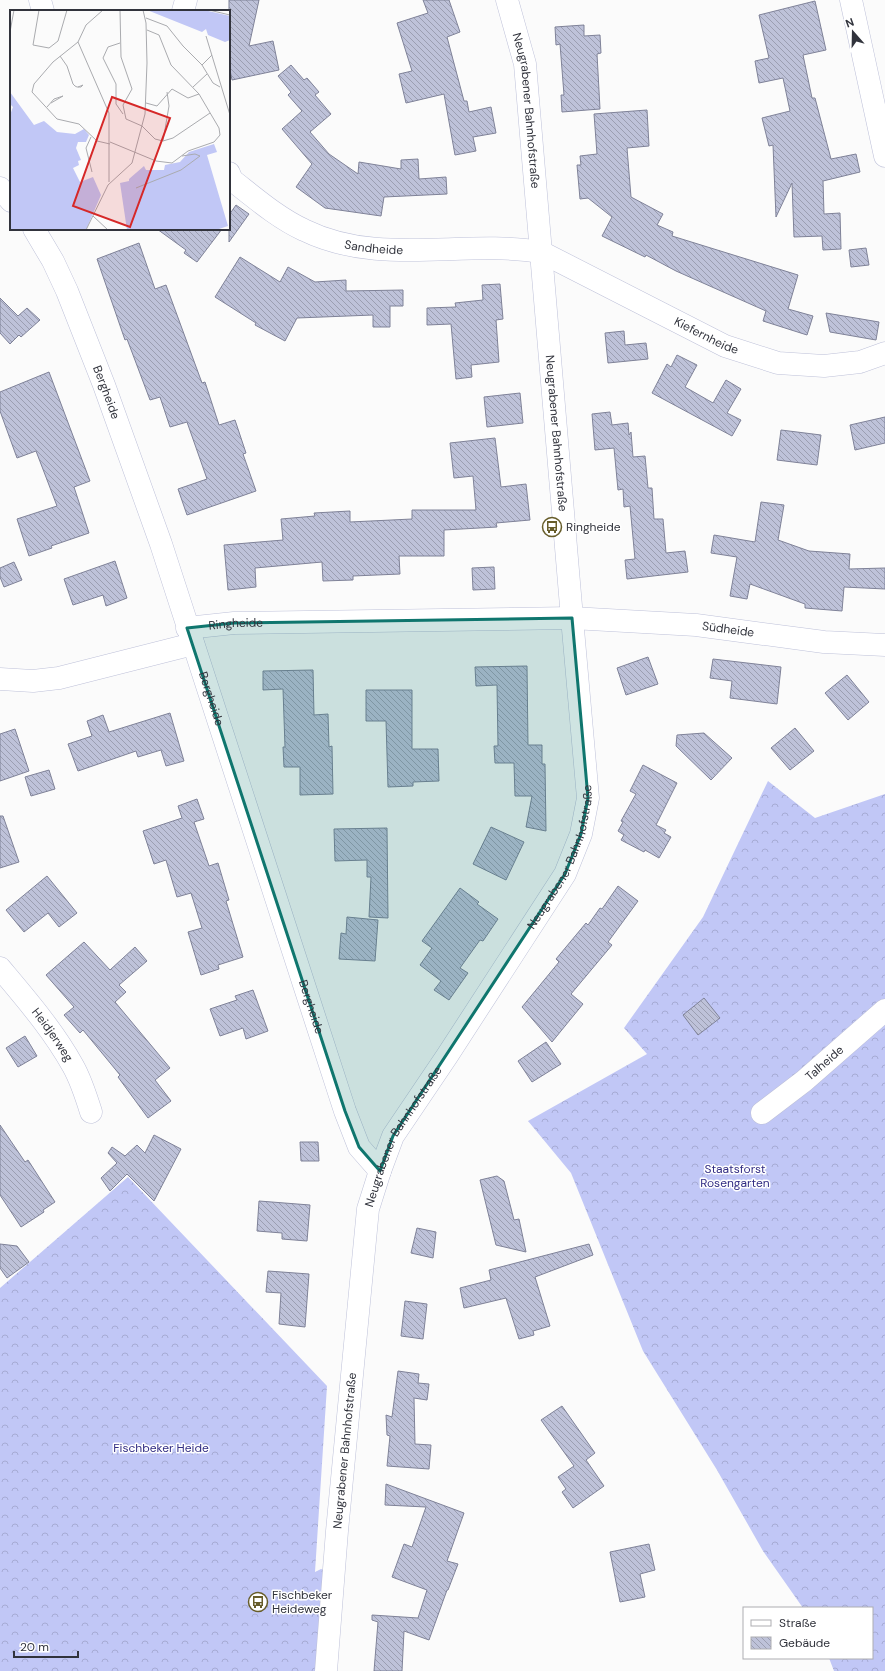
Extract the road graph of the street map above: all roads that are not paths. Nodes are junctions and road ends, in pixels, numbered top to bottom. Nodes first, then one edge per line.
1 (40, 0) edge
2 (186, 0) edge
3 (507, 0) edge
4 (851, 0) edge
5 (43, 10) edge
6 (183, 10) edge
7 (885, 156) edge
8 (230, 177) edge
9 (0, 188) edge
10 (10, 200) edge
11 (35, 230) edge
12 (541, 252) junction
13 (885, 353) edge
14 (572, 618) junction
15 (190, 636) junction
16 (885, 645) edge
17 (0, 678) edge
18 (0, 968) edge
19 (885, 1010) edge
20 (91, 1112) dead end
21 (762, 1113) dead end
22 (380, 1171) junction
23 (326, 1671) edge

1 - 5 street
2 - 6 street
3 - 12 street, Neugrabener Bahnhofstraße
4 - 7 street
8 - 12 street, Sandheide
9 - 10 street
11 - 15 street, Bergheide
12 - 13 street, Kiefernheide
12 - 14 street, Neugrabener Bahnhofstraße
14 - 15 street, Ringheide
14 - 16 street, Südheide
14 - 22 street, Neugrabener Bahnhofstraße
15 - 17 street, Ringheide
15 - 22 street, Bergheide
18 - 20 street, Heidjerweg
19 - 21 street, Talheide
22 - 23 street, Neugrabener Bahnhofstraße

